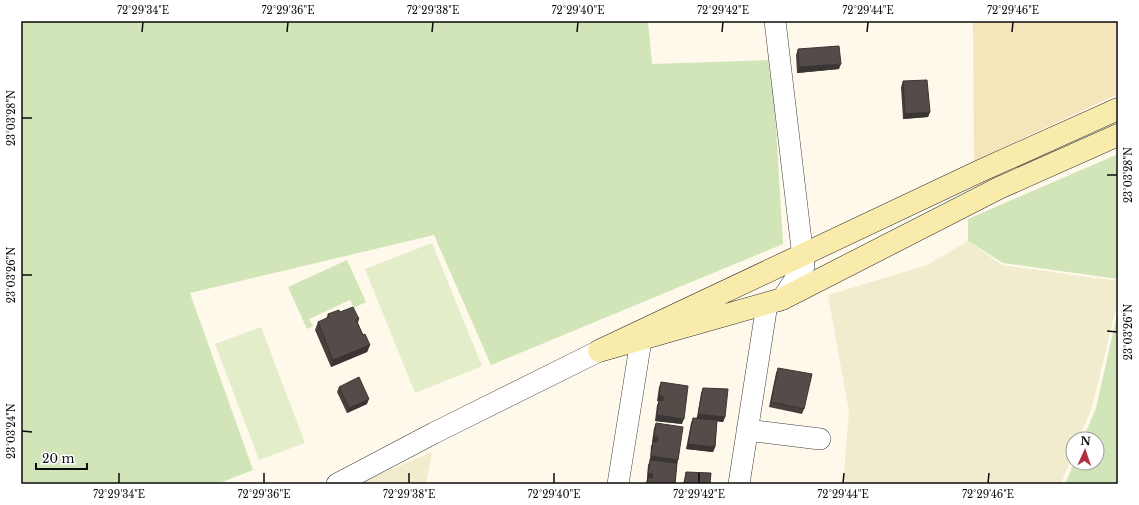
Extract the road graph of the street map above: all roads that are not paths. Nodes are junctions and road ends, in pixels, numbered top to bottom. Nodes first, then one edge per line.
1 (776, 21) edge
2 (1118, 109) edge
3 (1118, 135) edge
4 (803, 255) junction
5 (775, 302) junction
6 (641, 340) junction
7 (599, 351) junction
8 (747, 430) junction
9 (820, 439) dead end
10 (337, 484) edge
11 (618, 484) edge
12 (739, 484) edge

1 - 4 street
2 - 4 street
3 - 5 street
4 - 5 street
4 - 7 street
5 - 6 street
5 - 7 street
5 - 8 street
6 - 7 street
6 - 11 street
7 - 10 street
8 - 9 street
8 - 12 street

